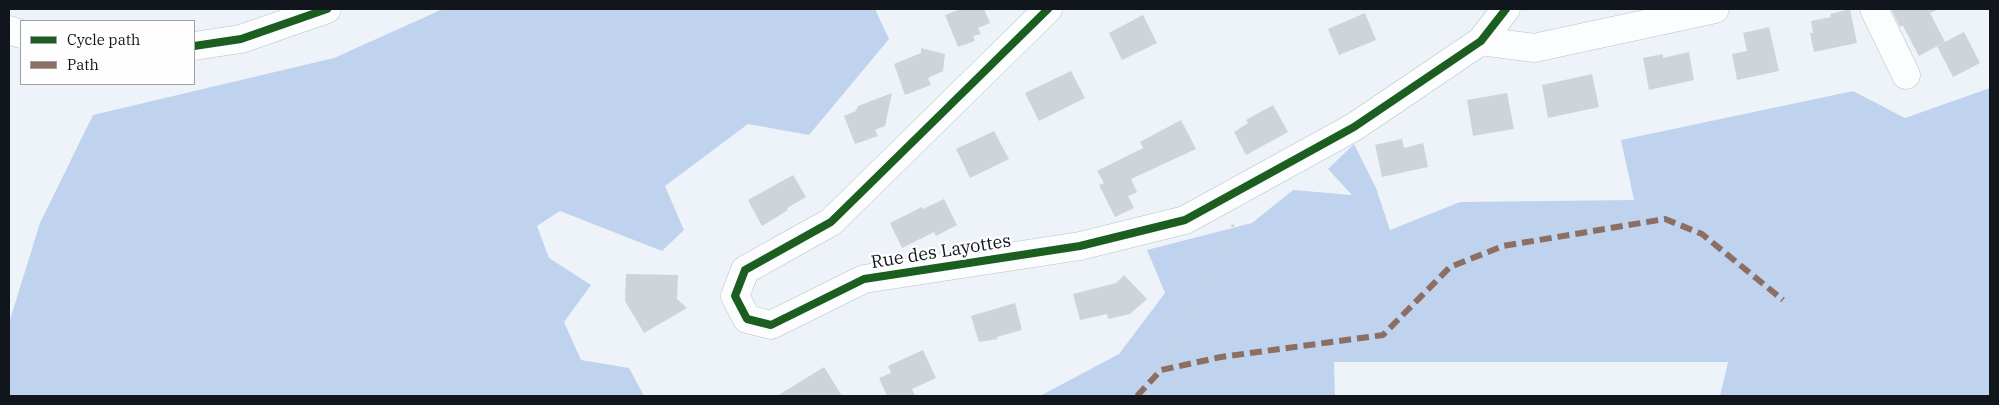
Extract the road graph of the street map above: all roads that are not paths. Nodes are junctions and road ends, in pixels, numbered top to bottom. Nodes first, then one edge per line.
1 (327, 9) edge
2 (1048, 9) edge
3 (1506, 9) edge
4 (1715, 9) edge
5 (1874, 9) edge
6 (1481, 41) junction
7 (195, 46) edge
8 (1906, 75) dead end

1 - 7 street
2 - 6 street, Rue des Layottes
3 - 6 street, Rue des Layottes
4 - 6 street
5 - 8 street

